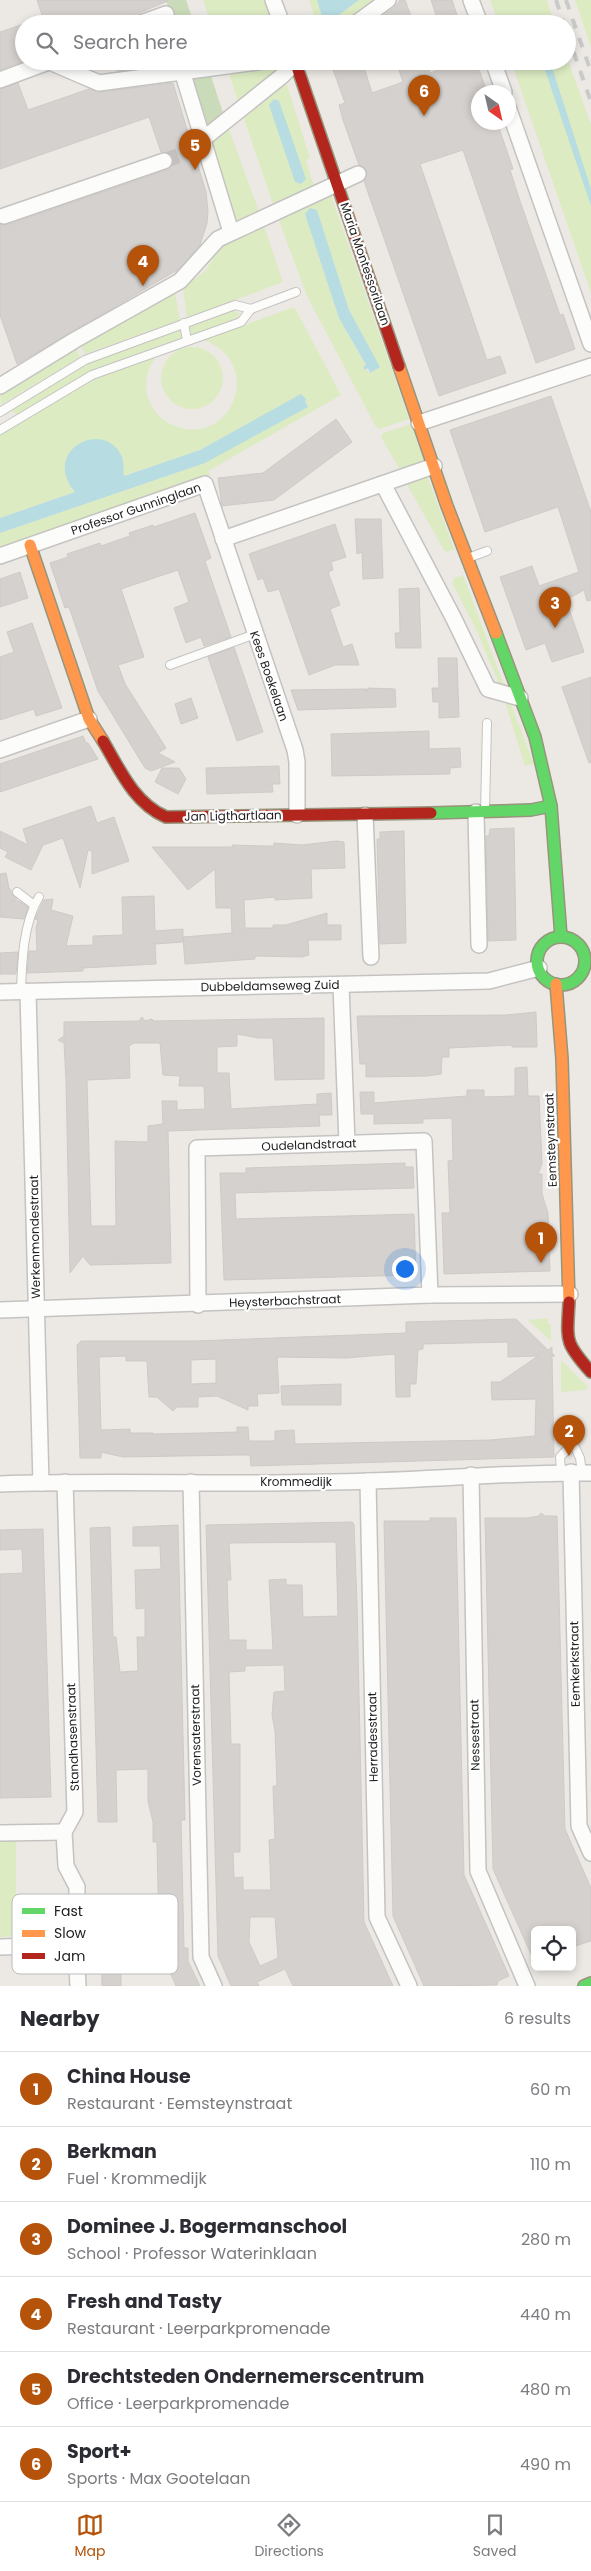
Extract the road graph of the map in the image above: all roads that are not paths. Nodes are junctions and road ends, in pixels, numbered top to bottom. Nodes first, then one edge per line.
1 (273, 0) edge
2 (388, 0) edge
3 (471, 0) edge
4 (279, 15) edge
5 (367, 15) edge
6 (477, 15) edge
7 (28, 70) edge
8 (69, 70) edge
9 (166, 70) edge
10 (182, 70) edge
11 (287, 70) edge
12 (298, 70) edge
13 (496, 70) edge
14 (0, 80) edge
15 (502, 85) edge
16 (516, 130) edge
17 (200, 145) junction
18 (164, 161) tunnel mouth
19 (358, 174) dead end
20 (337, 185) junction
21 (4, 216) dead end
22 (231, 232) junction
23 (296, 292) dead end
24 (251, 309) junction
25 (184, 323) junction
26 (187, 341) junction
27 (591, 344) edge
28 (591, 366) edge
29 (0, 386) edge
30 (0, 412) edge
31 (0, 418) edge
32 (419, 422) junction
33 (2, 428) edge
34 (434, 466) junction
35 (382, 484) junction
36 (223, 539) junction
37 (30, 545) junction
38 (487, 552) dead end
39 (0, 556) edge
40 (466, 558) junction
41 (254, 634) junction
42 (170, 665) dead end
43 (520, 698) junction
44 (90, 719) junction
45 (487, 727) dead end
46 (0, 750) edge
47 (551, 806) junction
48 (481, 812) junction
49 (297, 815) junction
50 (365, 815) junction
51 (17, 892) dead end
52 (39, 896) dead end
53 (34, 905) junction
54 (561, 937) junction
55 (479, 946) dead end
56 (370, 956) dead end
57 (588, 959) edge
58 (539, 968) junction
59 (341, 984) junction
60 (556, 984) junction
61 (0, 992) edge
62 (25, 992) junction
63 (347, 1143) junction
64 (570, 1294) junction
65 (430, 1295) junction
66 (198, 1305) junction
67 (37, 1309) junction
68 (0, 1310) edge
69 (581, 1336) dead end
70 (591, 1372) edge
71 (576, 1473) edge
72 (471, 1475) junction
73 (368, 1481) junction
74 (65, 1482) junction
75 (191, 1482) junction
76 (40, 1483) junction
77 (0, 1484) edge
78 (64, 1832) junction
79 (0, 1833) edge
80 (591, 1853) edge
81 (77, 1894) edge
82 (591, 1983) edge
83 (214, 1986) edge
84 (409, 1986) edge
85 (527, 1986) edge
86 (584, 1986) edge

1 - 4 street
2 - 5 street
3 - 6 street
7 - 14 street
8 - 9 street
10 - 17 street
11 - 17 street
12 - 20 street, Maria Montessorilaan
13 - 15 street
16 - 27 street
17 - 22 street
18 - 21 street
19 - 20 street
20 - 22 street
20 - 32 street, Maria Montessorilaan
22 - 29 street
23 - 24 lane
24 - 25 lane
24 - 26 lane
25 - 26 lane
25 - 30 lane
26 - 33 lane
28 - 32 street
31 - 33 lane
32 - 34 street, Maria Montessorilaan
34 - 35 street
34 - 40 street, Maria Montessorilaan
35 - 36 street
35 - 43 street
36 - 37 street, Professor Gunninglaan
36 - 41 street, Kees Boekelaan
37 - 39 street, Professor Gunninglaan
37 - 44 street, Jan Ligthartlaan
38 - 40 lane
40 - 43 street, Maria Montessorilaan
41 - 42 lane
41 - 49 street, Kees Boekelaan
43 - 47 street, Maria Montessorilaan
44 - 46 street
44 - 49 street, Jan Ligthartlaan
45 - 48 lane
47 - 48 street, Jan Ligthartlaan
47 - 54 street, Maria Montessorilaan
48 - 50 street, Jan Ligthartlaan
48 - 55 street
49 - 50 street, Jan Ligthartlaan
50 - 56 street
51 - 53 lane
52 - 53 lane
53 - 62 lane
54 - 57 street
54 - 58 street
57 - 60 street
58 - 59 street, Dubbeldamseweg Zuid
58 - 60 street
59 - 62 street, Dubbeldamseweg Zuid
59 - 63 street
60 - 64 street, Eemsteynstraat
61 - 62 street, Dubbeldamseweg Zuid
62 - 67 street, Werkenmondestraat
63 - 65 street, Oudelandstraat
63 - 66 street, Oudelandstraat
64 - 65 street, Heysterbachstraat
64 - 69 street
64 - 70 street
65 - 66 street, Heysterbachstraat
66 - 67 street, Heysterbachstraat
67 - 68 street, Heysterbachstraat
67 - 76 street, Werkenmondestraat
71 - 72 street, Krommedijk
71 - 80 street, Eemkerkstraat
72 - 73 street, Krommedijk
72 - 85 street, Nessestraat
73 - 75 street, Krommedijk
73 - 84 street, Herradesstraat
74 - 75 street, Krommedijk
74 - 76 street, Krommedijk
74 - 78 street, Standhasenstraat
75 - 83 street, Vorensaterstraat
76 - 77 street, Krommedijk
78 - 79 street
78 - 81 street, Standhasenstraat
82 - 86 street

